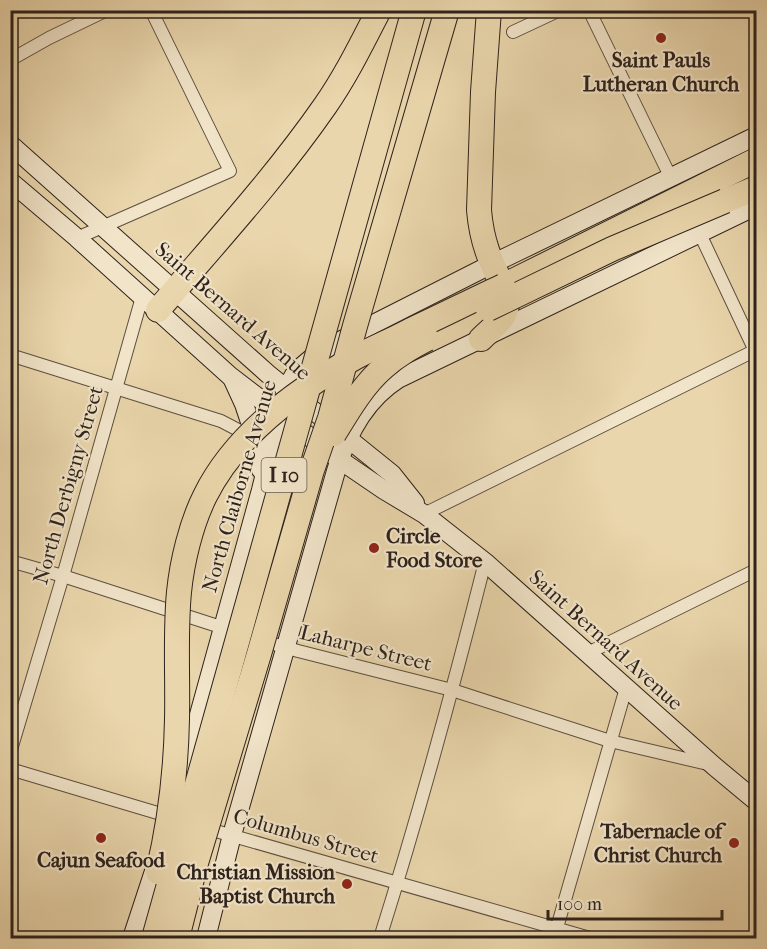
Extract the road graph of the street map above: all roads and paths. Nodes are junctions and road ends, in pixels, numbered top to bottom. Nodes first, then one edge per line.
1 (107, 10) edge
2 (151, 10) edge
3 (379, 10) edge
4 (414, 10) edge
5 (447, 10) edge
6 (489, 10) edge
7 (560, 10) edge
8 (589, 10) edge
9 (513, 32) dead end
10 (10, 60) edge
11 (756, 136) edge
12 (10, 144) edge
13 (756, 160) edge
14 (671, 178) junction
15 (10, 181) edge
16 (756, 188) edge
17 (756, 206) edge
18 (104, 226) junction
19 (700, 234) junction
20 (77, 238) junction
21 (492, 264) junction
22 (174, 291) junction
23 (150, 304) junction
24 (481, 339) junction
25 (756, 351) edge
26 (10, 355) edge
27 (230, 376) junction
28 (116, 388) junction
29 (286, 388) junction
30 (279, 414) junction
31 (348, 438) junction
32 (260, 449) junction
33 (339, 460) junction
34 (312, 470) junction
35 (261, 490) junction
36 (424, 514) junction
37 (10, 561) edge
38 (485, 562) junction
39 (756, 570) edge
40 (63, 576) junction
41 (222, 628) junction
42 (285, 648) junction
43 (588, 653) junction
44 (626, 688) junction
45 (453, 690) junction
46 (610, 741) junction
47 (10, 753) edge
48 (714, 766) junction
49 (10, 770) edge
50 (754, 795) edge
51 (171, 817) junction
52 (232, 835) junction
53 (398, 882) junction
54 (555, 933) edge
55 (132, 939) edge
56 (143, 939) edge
57 (154, 939) edge
58 (177, 939) edge
59 (206, 939) edge
60 (380, 939) edge
61 (590, 939) edge

1 - 10 street
2 - 18 street
3 - 22 highway
4 - 57 highway, I 10, bridge
5 - 34 highway, I 10, bridge
6 - 21 highway
7 - 9 street
8 - 14 street
11 - 14 main road, North Claiborne Avenue
12 - 18 main road, Saint Bernard Avenue
13 - 56 highway, bridge
14 - 21 main road, North Claiborne Avenue
15 - 20 main road, Saint Bernard Avenue
16 - 34 highway, bridge
17 - 19 main road
18 - 20 street
18 - 22 main road, Saint Bernard Avenue
19 - 24 main road
19 - 25 street
20 - 23 main road, Saint Bernard Avenue
21 - 24 highway
21 - 29 main road, North Claiborne Avenue
22 - 23 highway
22 - 29 main road, Saint Bernard Avenue
23 - 27 main road, Saint Bernard Avenue
23 - 28 street, North Derbigny Street
24 - 31 main road
25 - 36 street
26 - 28 street
27 - 30 main road, Saint Bernard Avenue
27 - 32 main road
28 - 32 street
28 - 40 street, North Derbigny Street
29 - 30 main road, North Claiborne Avenue
29 - 31 main road, Saint Bernard Avenue
30 - 33 main road, Saint Bernard Avenue
30 - 35 main road, North Claiborne Avenue
31 - 33 main road
31 - 36 main road, Saint Bernard Avenue
32 - 35 main road
33 - 36 main road, Saint Bernard Avenue
33 - 42 main road
34 - 58 highway, I 10, bridge
35 - 41 main road, North Claiborne Avenue
36 - 38 main road, Saint Bernard Avenue
37 - 40 street, Laharpe Street
38 - 43 main road, Saint Bernard Avenue
38 - 45 street
39 - 43 street
40 - 41 street, Laharpe Street
40 - 47 street, North Derbigny Street
41 - 42 street, Laharpe Street
41 - 51 main road, North Claiborne Avenue
42 - 45 street, Laharpe Street
42 - 52 main road
43 - 44 main road, Saint Bernard Avenue
44 - 46 street
44 - 48 main road, Saint Bernard Avenue
45 - 46 street, Laharpe Street
45 - 53 street
46 - 48 street, Laharpe Street
46 - 54 street
48 - 50 main road, Saint Bernard Avenue
49 - 51 street, Columbus Street
51 - 52 street, Columbus Street
51 - 55 main road, North Claiborne Avenue
52 - 53 street, Columbus Street
52 - 59 main road
53 - 54 street, Columbus Street
53 - 60 street
54 - 61 street, Columbus Street

